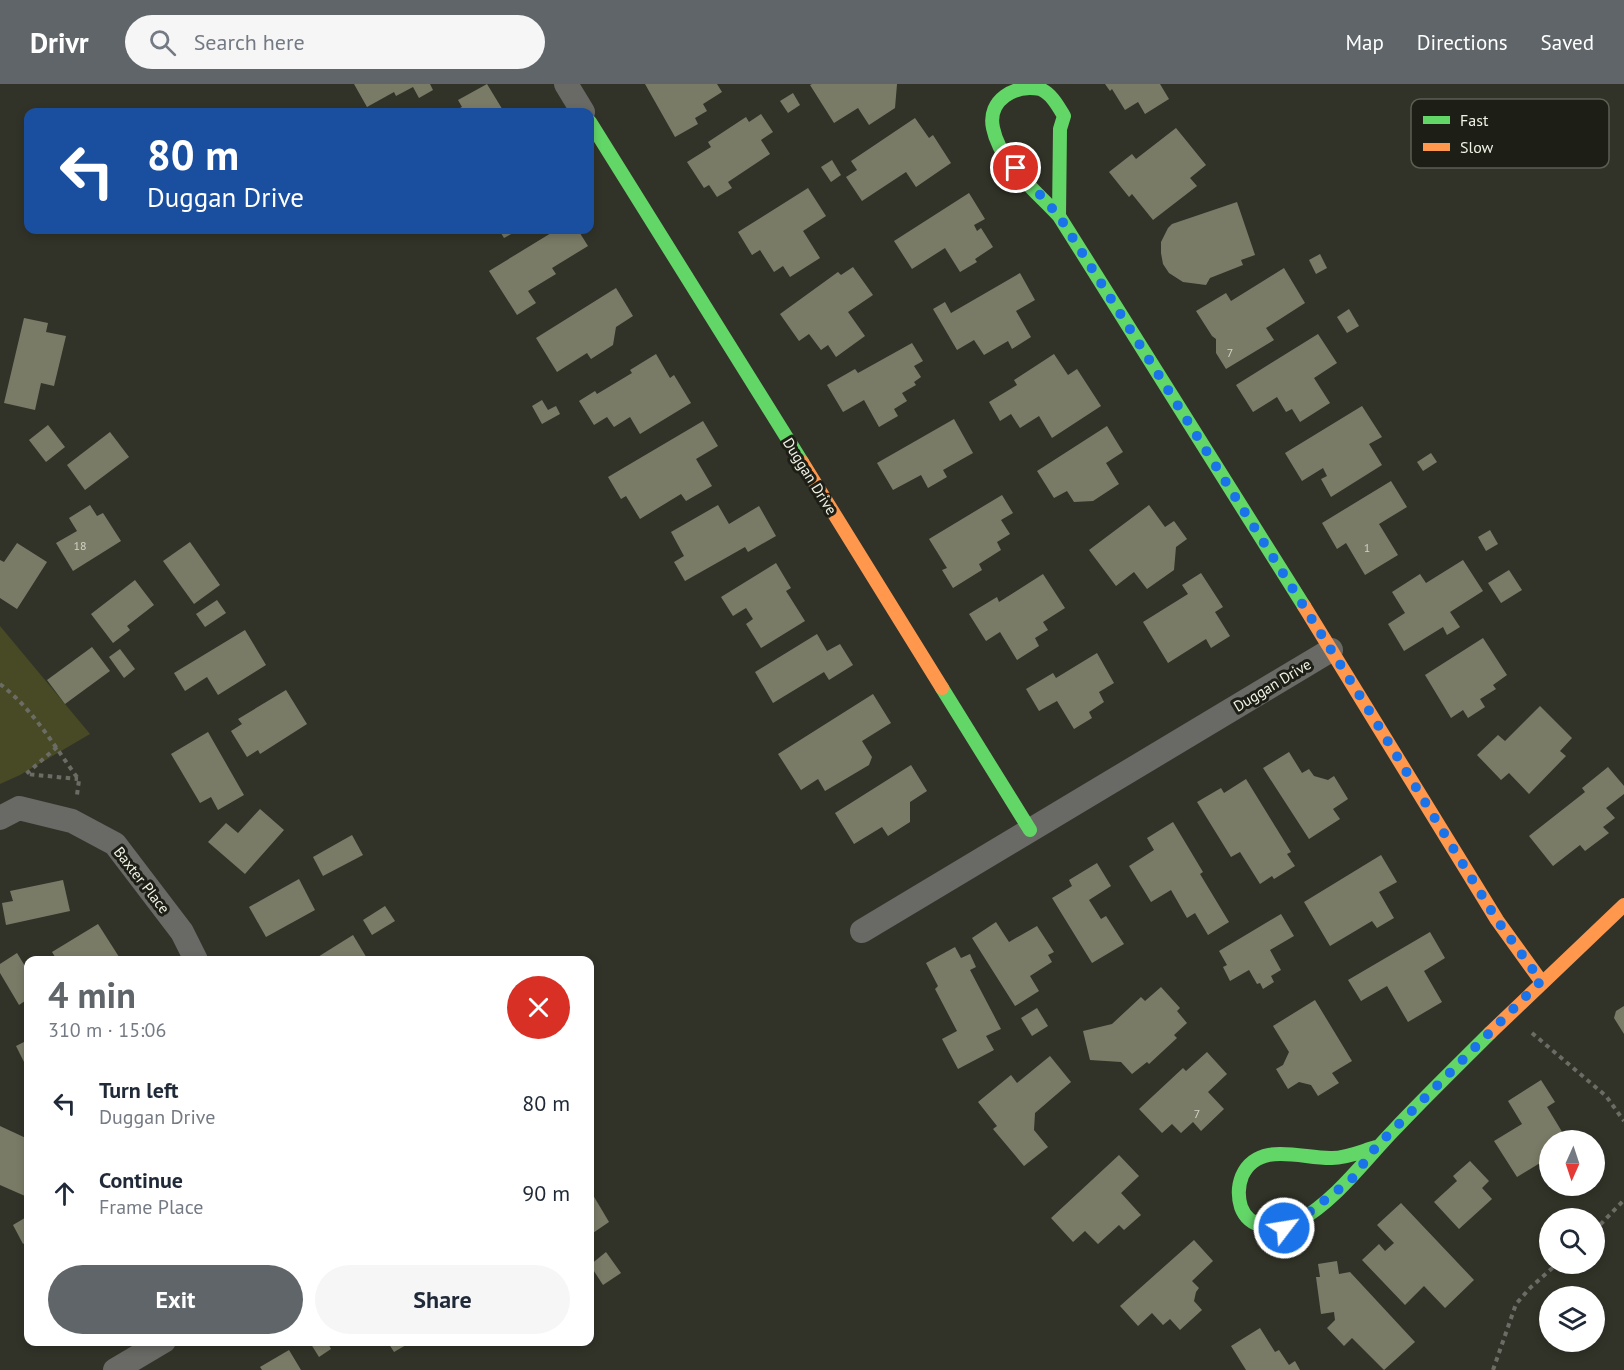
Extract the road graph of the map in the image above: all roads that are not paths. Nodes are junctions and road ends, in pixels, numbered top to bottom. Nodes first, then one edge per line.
1 (566, 84) edge
2 (581, 108) edge
3 (594, 128) edge
4 (1059, 216) junction
5 (1331, 650) junction
6 (0, 818) edge
7 (1030, 830) junction
8 (1624, 905) edge
9 (862, 931) dead end
10 (194, 956) edge
11 (1541, 981) junction
12 (1376, 1147) junction
13 (156, 1346) edge
14 (115, 1370) edge

1 - 2 street
3 - 7 street, Duggan Drive
4 - 4 street
4 - 5 street
5 - 7 street, Duggan Drive
5 - 11 street
6 - 10 street, Baxter Place
7 - 9 street, Duggan Drive
8 - 11 street
11 - 12 street
12 - 12 street
13 - 14 street

